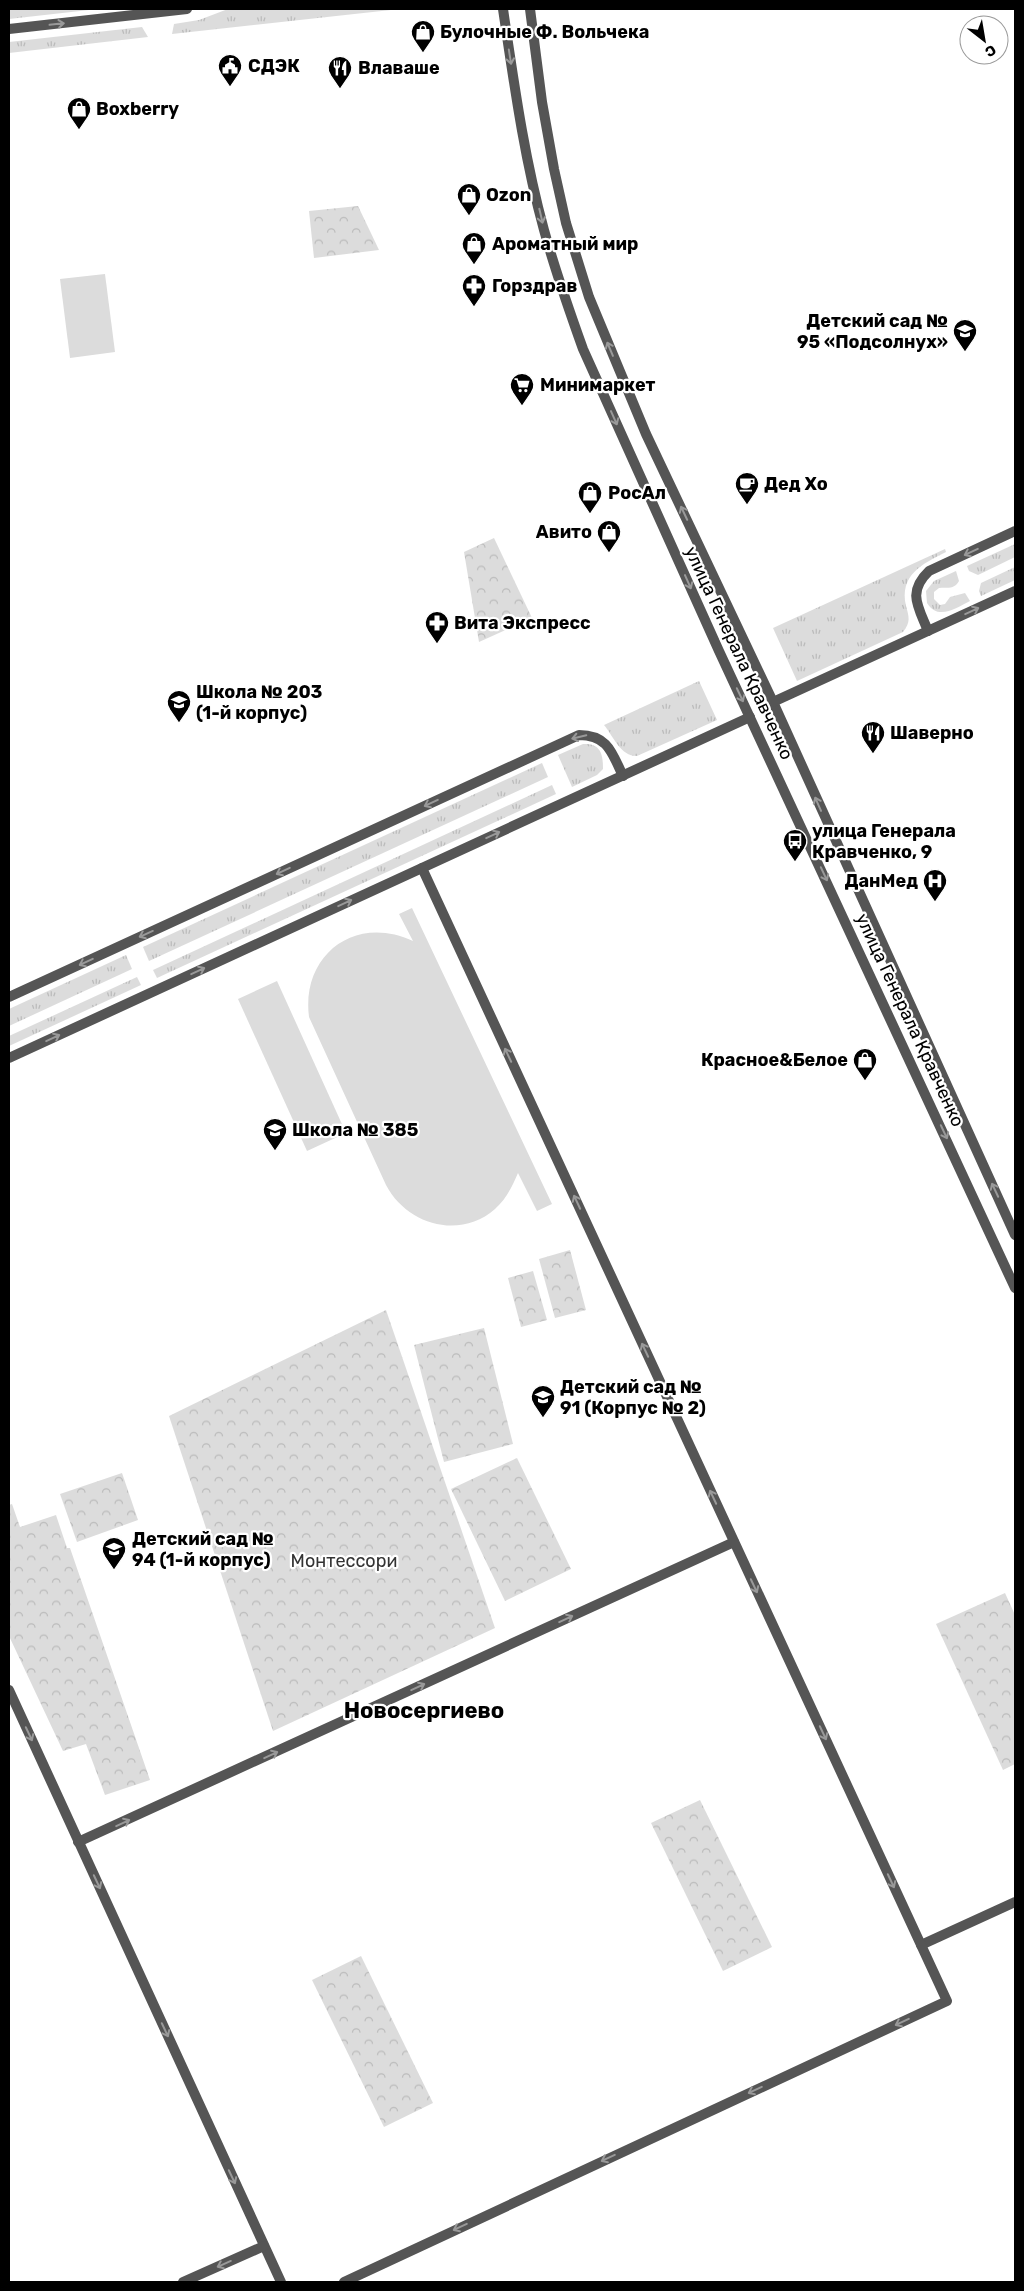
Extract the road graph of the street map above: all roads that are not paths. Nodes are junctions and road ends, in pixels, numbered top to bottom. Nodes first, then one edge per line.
1 (187, 9) edge
2 (503, 9) edge
3 (530, 9) edge
4 (9, 29) edge
5 (1015, 532) edge
6 (1015, 591) edge
7 (928, 631) junction
8 (773, 702) junction
9 (750, 717) junction
10 (623, 776) junction
11 (422, 868) junction
12 (9, 997) edge
13 (9, 1058) edge
14 (1015, 1235) edge
15 (1015, 1288) edge
16 (734, 1542) junction
17 (9, 1690) edge
18 (78, 1842) junction
19 (1015, 1902) edge
20 (921, 1945) junction
21 (264, 2246) junction
22 (184, 2282) edge
23 (281, 2282) edge
24 (344, 2282) edge

4 -> 1 street
2 -> 9 street, улица Генерала Кравченко
8 -> 3 street, улица Генерала Кравченко
5 -> 7 street
7 -> 6 street
7 - 8 street
14 -> 8 street, улица Генерала Кравченко
9 - 10 street
9 -> 15 street, улица Генерала Кравченко
11 -> 10 street
10 -> 12 street
13 -> 11 street
16 -> 11 street
18 -> 16 street
16 -> 20 street
17 -> 18 street
18 -> 21 street
19 - 20 street
20 -> 24 street
21 -> 22 street
21 - 23 street

